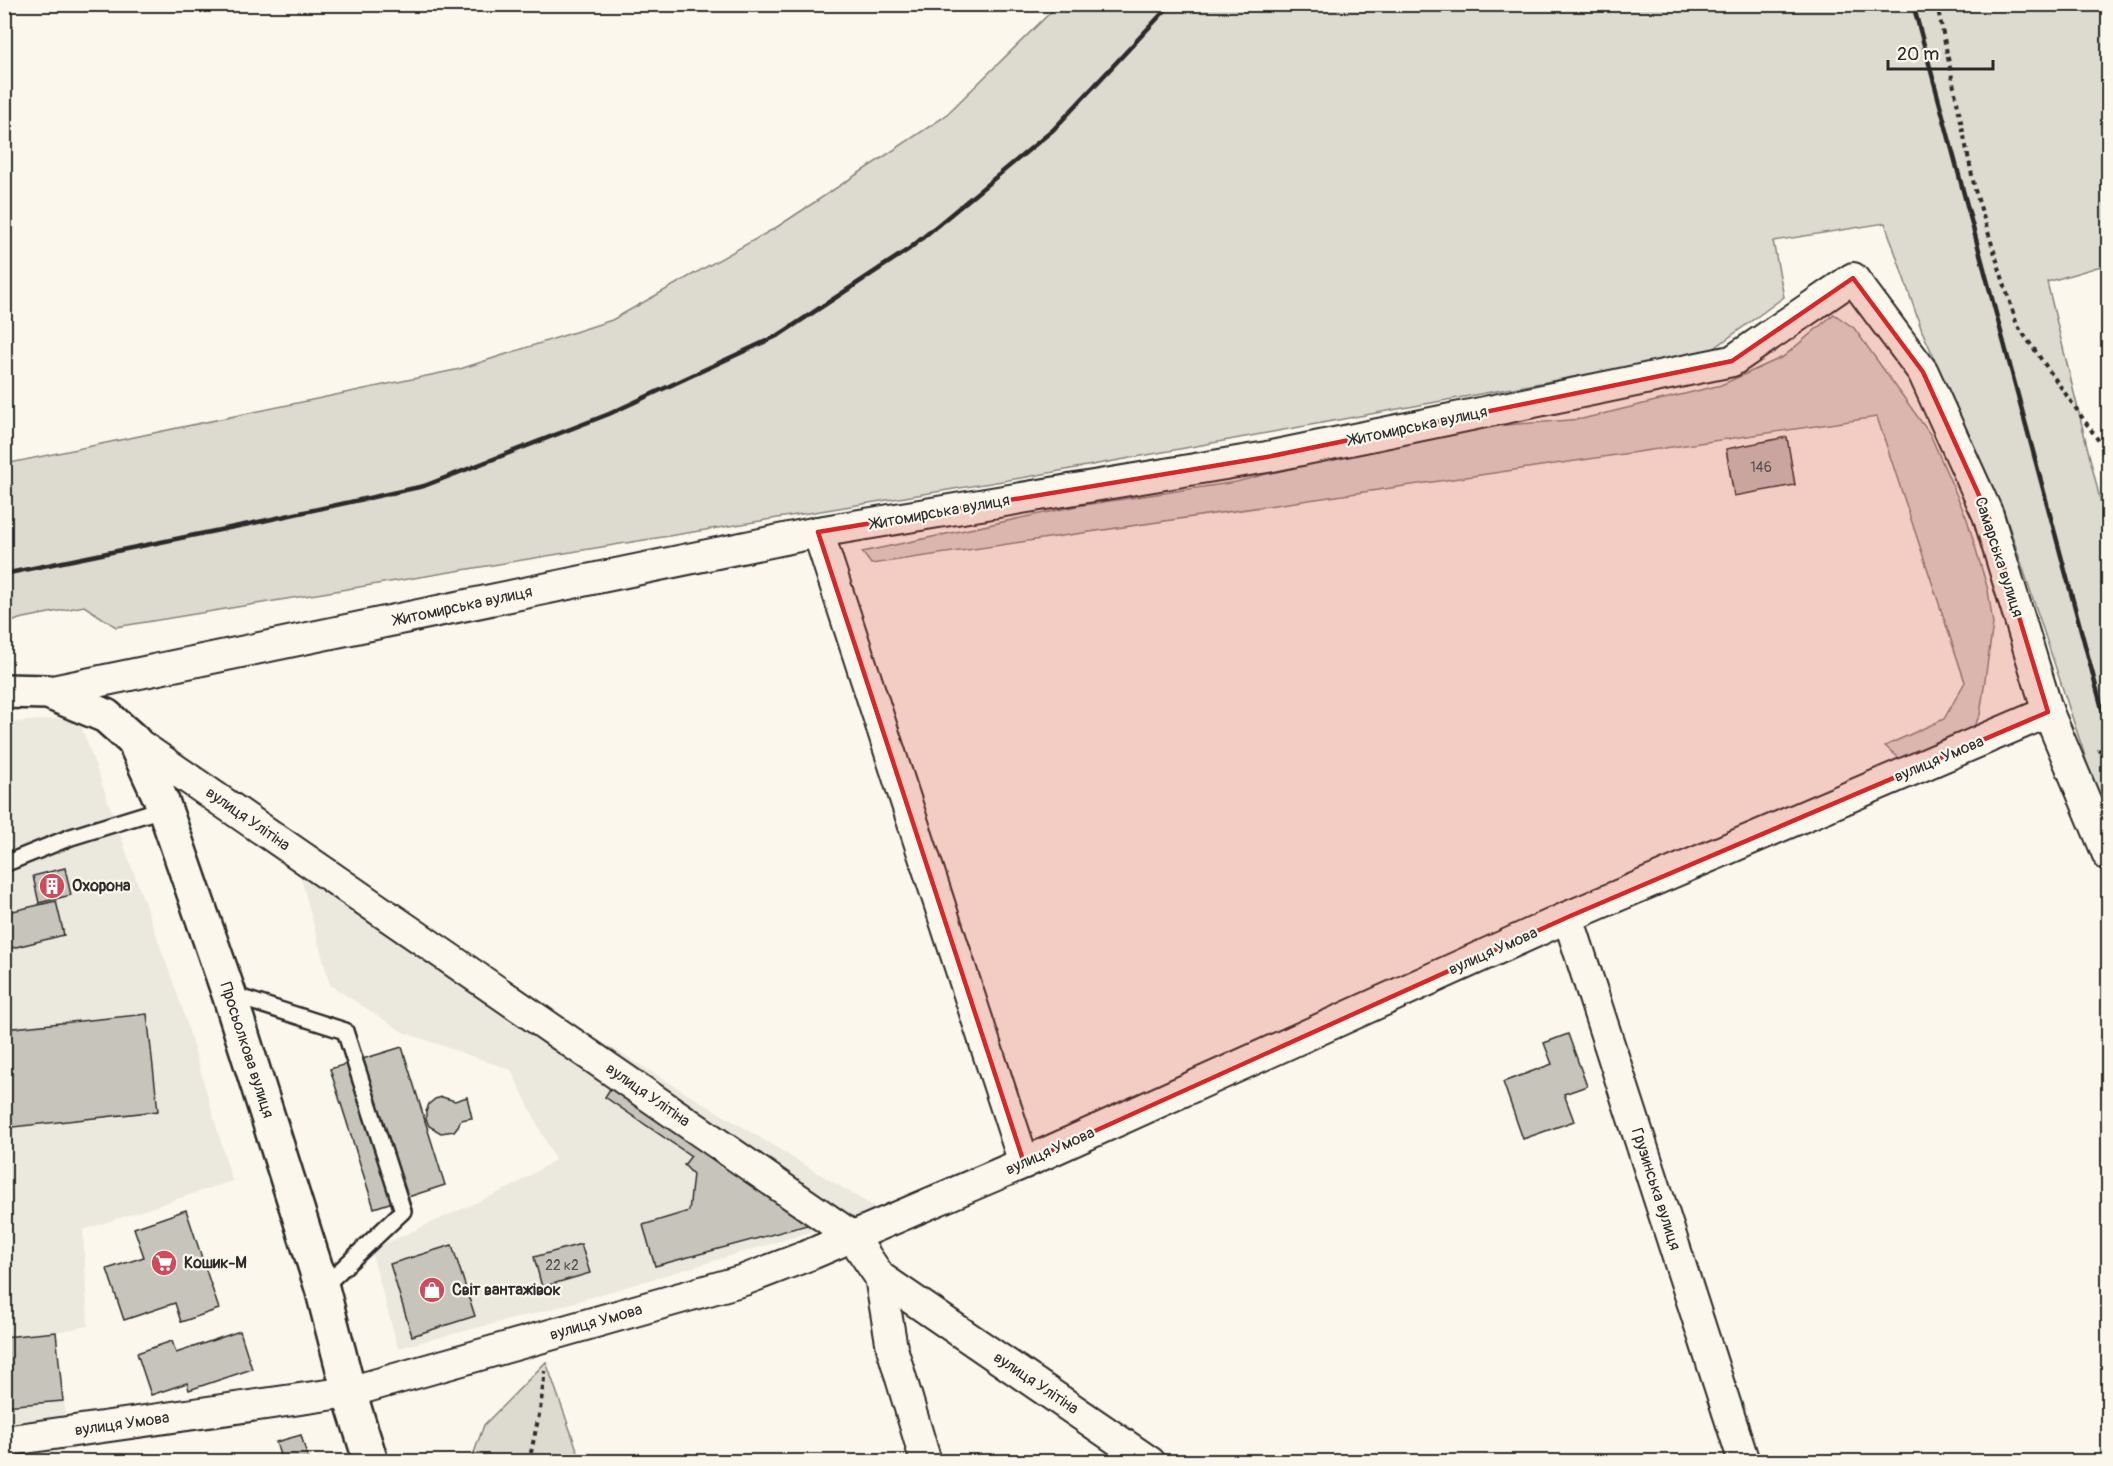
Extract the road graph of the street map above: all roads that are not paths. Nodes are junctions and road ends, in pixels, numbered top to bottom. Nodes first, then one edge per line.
1 (1853, 278) joint
2 (818, 532) junction
3 (4, 691) edge
4 (48, 692) junction
5 (2048, 712) junction
6 (134, 741) junction
7 (165, 808) junction
8 (2109, 855) edge
9 (4, 864) edge
10 (1568, 917) junction
11 (229, 994) junction
12 (1024, 1163) junction
13 (852, 1236) junction
14 (880, 1277) junction
15 (322, 1288) junction
16 (349, 1392) junction
17 (4, 1441) edge
18 (371, 1461) edge
19 (926, 1461) edge
20 (1150, 1461) edge
21 (1744, 1461) edge

1 - 2 street, Житомирська вулиця
1 - 5 street, Самарська вулиця
2 - 4 street, Житомирська вулиця
2 - 12 street
3 - 4 street, Житомирська вулиця
4 - 6 street, Просьолкова вулиця
5 - 8 street, Самарська вулиця
5 - 10 street, вулиця Умова
6 - 7 street, Просьолкова вулиця
6 - 13 street, вулиця Улітіна
7 - 9 lane
7 - 11 street, Просьолкова вулиця
10 - 12 street, вулиця Умова
10 - 21 street, Грузинська вулиця
11 - 15 street, Просьолкова вулиця
11 - 15 lane
12 - 13 street, вулиця Умова
13 - 14 street, вулиця Улітіна
13 - 16 street, вулиця Умова
14 - 19 street
14 - 20 street, вулиця Улітіна
15 - 16 street, Просьолкова вулиця
16 - 17 street, вулиця Умова
16 - 18 street, Просьолкова вулиця

